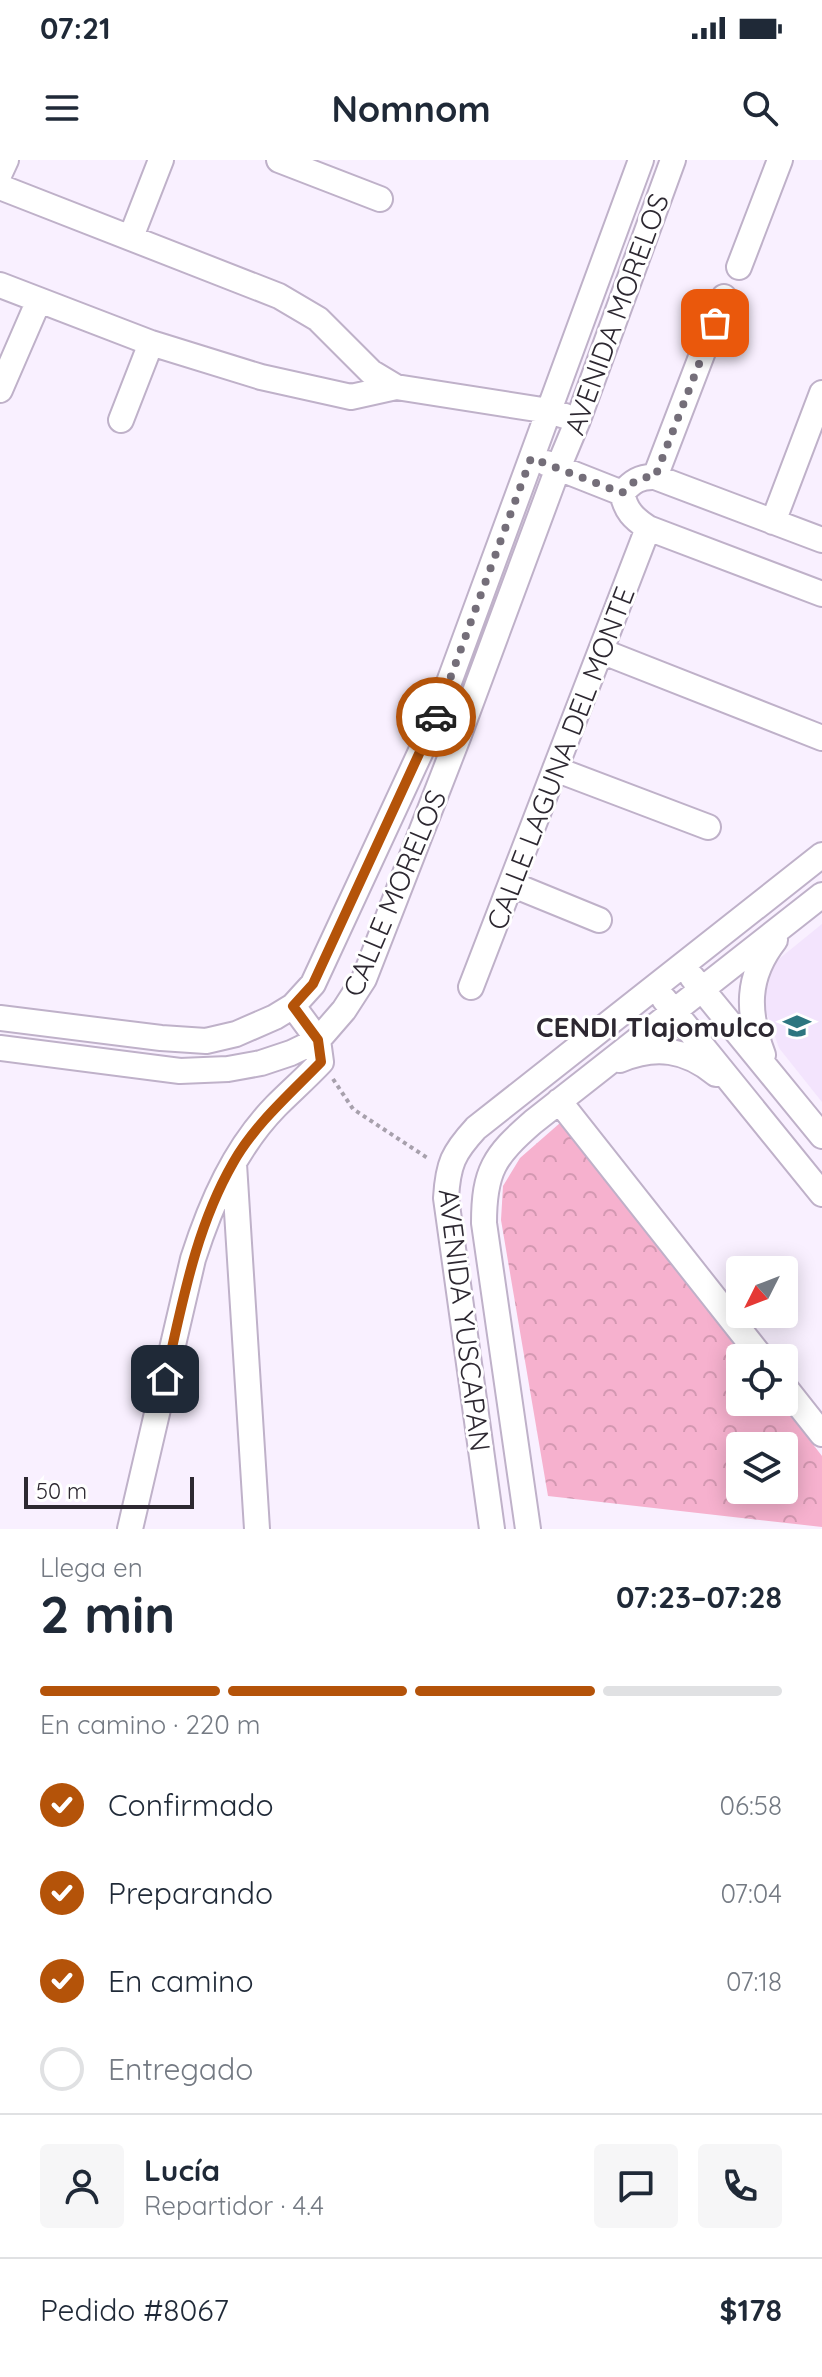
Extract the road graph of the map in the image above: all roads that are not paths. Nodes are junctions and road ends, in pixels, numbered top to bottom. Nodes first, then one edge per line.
1 (6, 160) edge
2 (161, 160) edge
3 (279, 160) edge
4 (641, 160) edge
5 (673, 160) edge
6 (780, 160) edge
7 (0, 173) edge
8 (0, 187) edge
9 (380, 199) dead end
10 (131, 237) junction
11 (739, 267) dead end
12 (0, 285) edge
13 (724, 297) dead end
14 (39, 300) junction
15 (151, 343) junction
16 (396, 387) junction
17 (0, 390) edge
18 (822, 393) edge
19 (549, 411) junction
20 (121, 420) dead end
21 (578, 420) junction
22 (531, 458) junction
23 (558, 468) junction
24 (655, 477) junction
25 (622, 493) junction
26 (773, 522) junction
27 (648, 528) junction
28 (822, 540) edge
29 (822, 594) edge
30 (601, 651) junction
31 (822, 738) edge
32 (555, 769) junction
33 (409, 777) junction
34 (437, 791) junction
35 (708, 827) dead end
36 (822, 855) edge
37 (511, 884) junction
38 (822, 895) edge
39 (791, 919) junction
40 (599, 920) dead end
41 (683, 965) junction
42 (471, 987) dead end
43 (654, 987) junction
44 (702, 989) junction
45 (674, 1011) junction
46 (284, 1012) junction
47 (0, 1018) edge
48 (0, 1048) edge
49 (320, 1051) junction
50 (603, 1067) junction
51 (770, 1072) junction
52 (742, 1096) junction
53 (559, 1101) junction
54 (822, 1136) edge
55 (234, 1162) junction
56 (822, 1194) edge
57 (751, 1344) edge
58 (798, 1404) edge
59 (822, 1434) edge
60 (130, 1529) edge
61 (257, 1529) edge
62 (492, 1529) edge
63 (528, 1529) edge

1 - 7 street
2 - 10 street
3 - 9 street
4 - 19 street, AVENIDA MORELOS
5 - 21 street, AVENIDA MORELOS
6 - 11 street
8 - 10 street
10 - 16 street
12 - 14 street
13 - 24 street
14 - 15 street
14 - 17 street
15 - 16 street
15 - 20 street
16 - 19 street
18 - 26 street
19 - 21 street
19 - 22 street, AVENIDA MORELOS
21 - 23 street, AVENIDA MORELOS
22 - 23 street
22 - 33 street, CALLE MORELOS
23 - 25 street
23 - 34 street, CALLE MORELOS
24 - 25 street
24 - 26 street
25 - 27 street
26 - 28 street
27 - 29 street
27 - 30 street, CALLE LAGUNA DEL MONTE
30 - 31 street
30 - 32 street, CALLE LAGUNA DEL MONTE
32 - 35 street
32 - 37 street, CALLE LAGUNA DEL MONTE
33 - 34 street
33 - 46 street, CALLE MORELOS
34 - 49 street, CALLE MORELOS
36 - 41 street, AVENIDA YUSCAPAN
37 - 40 street
37 - 42 street, CALLE LAGUNA DEL MONTE
38 - 39 street, AVENIDA YUSCAPAN
39 - 44 street, AVENIDA YUSCAPAN
39 - 51 street
41 - 43 street, AVENIDA YUSCAPAN
41 - 44 street
43 - 45 street
43 - 62 street, AVENIDA YUSCAPAN
44 - 45 street, AVENIDA YUSCAPAN
44 - 51 street
45 - 50 street, AVENIDA YUSCAPAN
45 - 52 street
46 - 47 street
46 - 49 street
48 - 49 street
49 - 55 street, CALLE MORELOS
50 - 52 street
50 - 53 street, AVENIDA YUSCAPAN
51 - 54 street
52 - 56 street
53 - 57 street
53 - 63 street, AVENIDA YUSCAPAN
55 - 60 street, CALLE MORELOS
55 - 61 street
58 - 59 street

